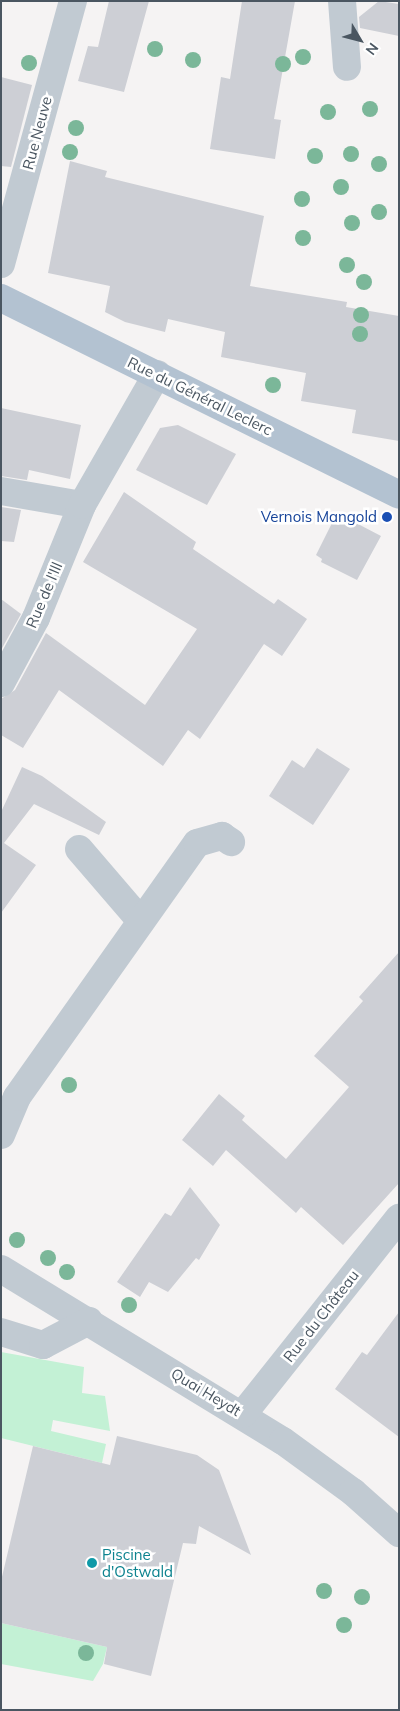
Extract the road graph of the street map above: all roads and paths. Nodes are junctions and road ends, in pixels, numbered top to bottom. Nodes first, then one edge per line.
1 (73, 1) edge
2 (342, 1) edge
3 (347, 67) dead end
4 (1, 264) edge
5 (1, 298) edge
6 (157, 374) junction
7 (1, 491) edge
8 (399, 495) edge
9 (82, 505) junction
10 (1, 683) edge
11 (230, 842) dead end
12 (79, 849) dead end
13 (141, 921) junction
14 (1, 1135) edge
15 (399, 1218) edge
16 (1, 1269) edge
17 (89, 1321) junction
18 (1, 1332) edge
19 (243, 1414) junction
20 (399, 1533) edge

1 - 4 street, Rue Neuve
2 - 3 street
5 - 6 main road, Rue du Général Leclerc
6 - 8 main road, Rue du Général Leclerc
6 - 9 street, Rue de l'Ill
7 - 9 street
9 - 10 street, Rue de l'Ill
11 - 13 street
12 - 13 street
13 - 14 street
15 - 19 street, Rue du Château
16 - 17 street, Quai Heydt
17 - 18 street
17 - 19 street, Quai Heydt
19 - 20 street, Quai Heydt

